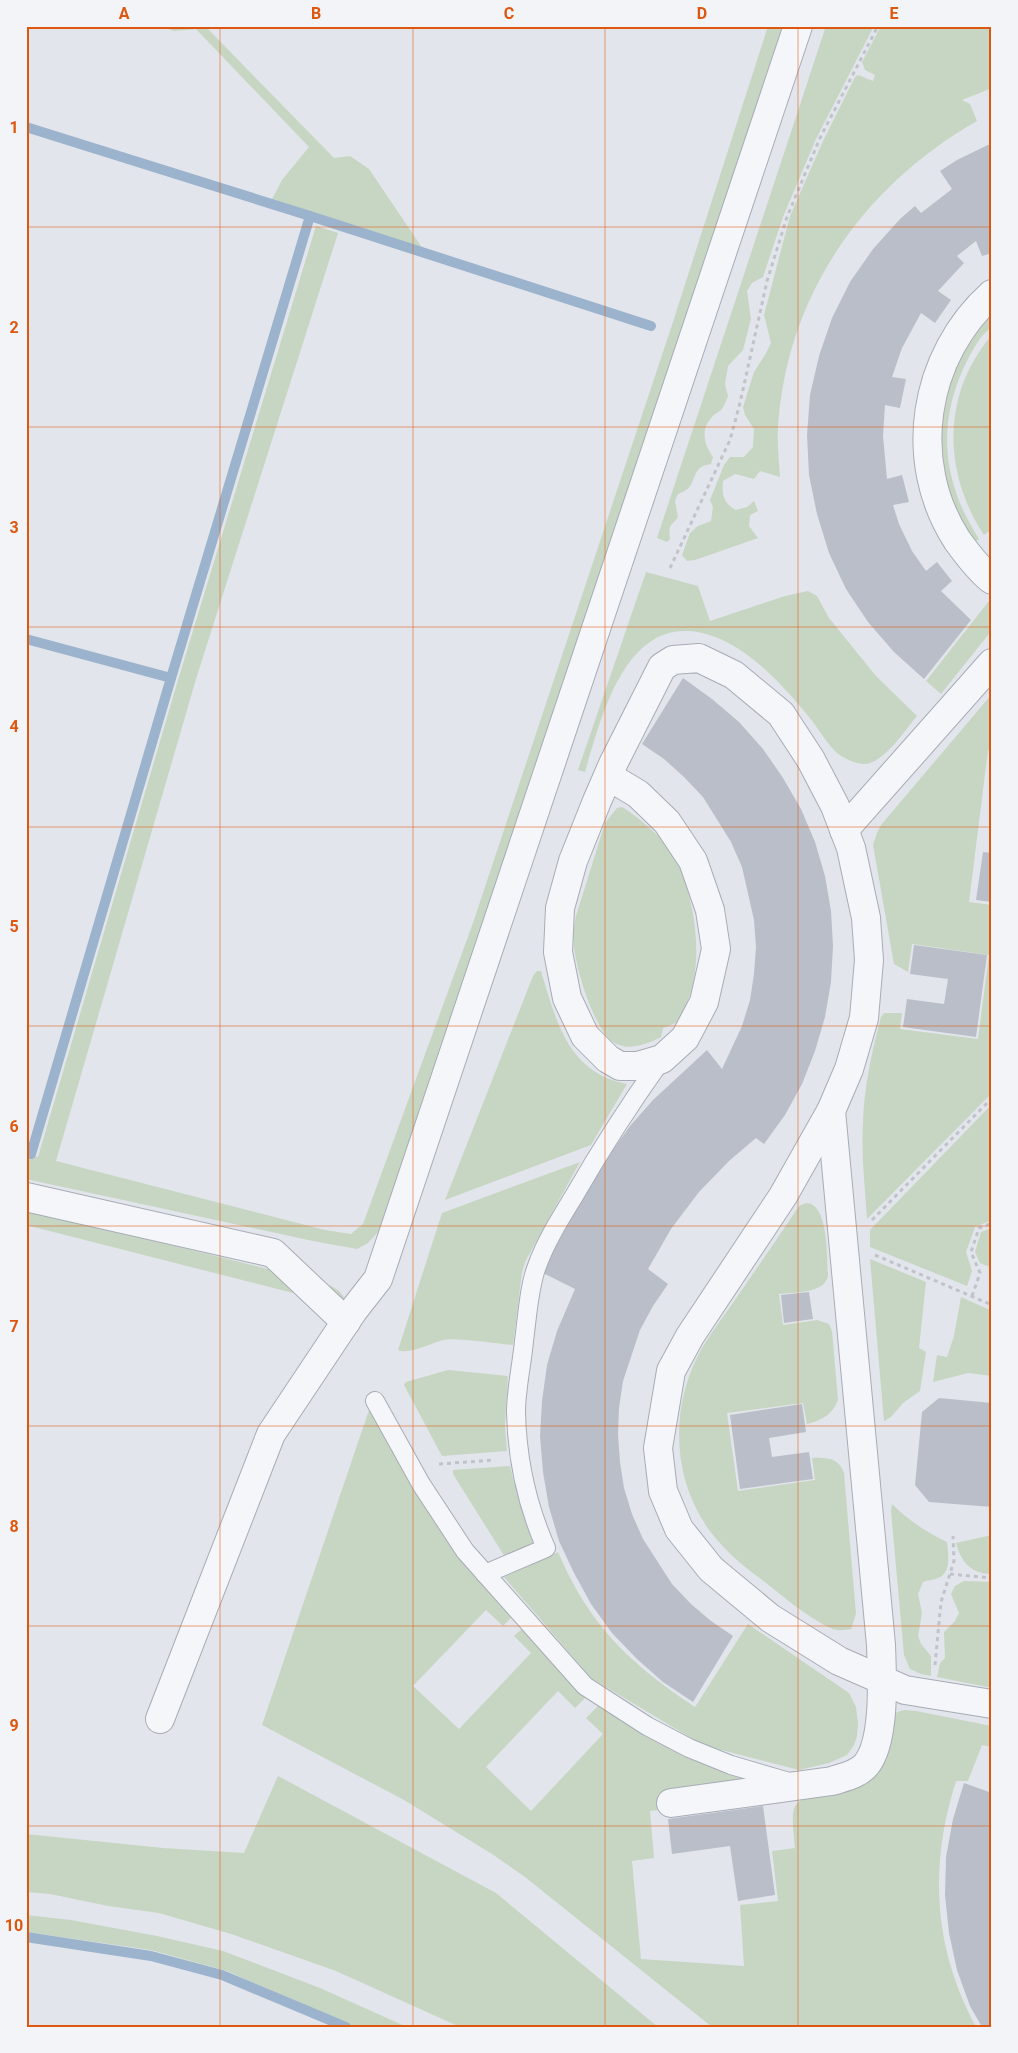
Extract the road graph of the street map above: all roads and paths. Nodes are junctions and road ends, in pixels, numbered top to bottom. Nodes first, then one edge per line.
1 (798, 26) edge
2 (878, 26) edge
3 (992, 294) edge
4 (670, 568) dead end
5 (992, 580) edge
6 (992, 663) edge
7 (608, 776) junction
8 (844, 830) junction
9 (662, 1059) junction
10 (992, 1098) edge
11 (831, 1111) junction
12 (26, 1198) edge
13 (871, 1221) dead end
14 (992, 1223) edge
15 (874, 1255) dead end
16 (972, 1296) junction
17 (992, 1305) edge
18 (346, 1322) junction
19 (376, 1401) dead end
20 (520, 1458) junction
21 (411, 1466) junction
22 (953, 1536) dead end
23 (485, 1574) junction
24 (950, 1574) junction
25 (992, 1578) edge
26 (934, 1672) dead end
27 (882, 1680) junction
28 (992, 1704) edge
29 (160, 1719) dead end
30 (799, 1785) junction
31 (671, 1803) dead end

1 - 18 street
2 - 4 path
3 - 5 street
6 - 8 street
7 - 8 street
7 - 9 street
7 - 9 street
8 - 11 street
9 - 20 lane
10 - 13 path
11 - 27 street
11 - 27 street
12 - 18 street
14 - 16 path
15 - 16 path
16 - 17 path
18 - 29 street
19 - 21 lane
20 - 21 path
20 - 23 lane
21 - 23 lane
22 - 24 path
23 - 30 lane
24 - 25 path
24 - 26 path
27 - 28 street
27 - 30 street
30 - 31 street

